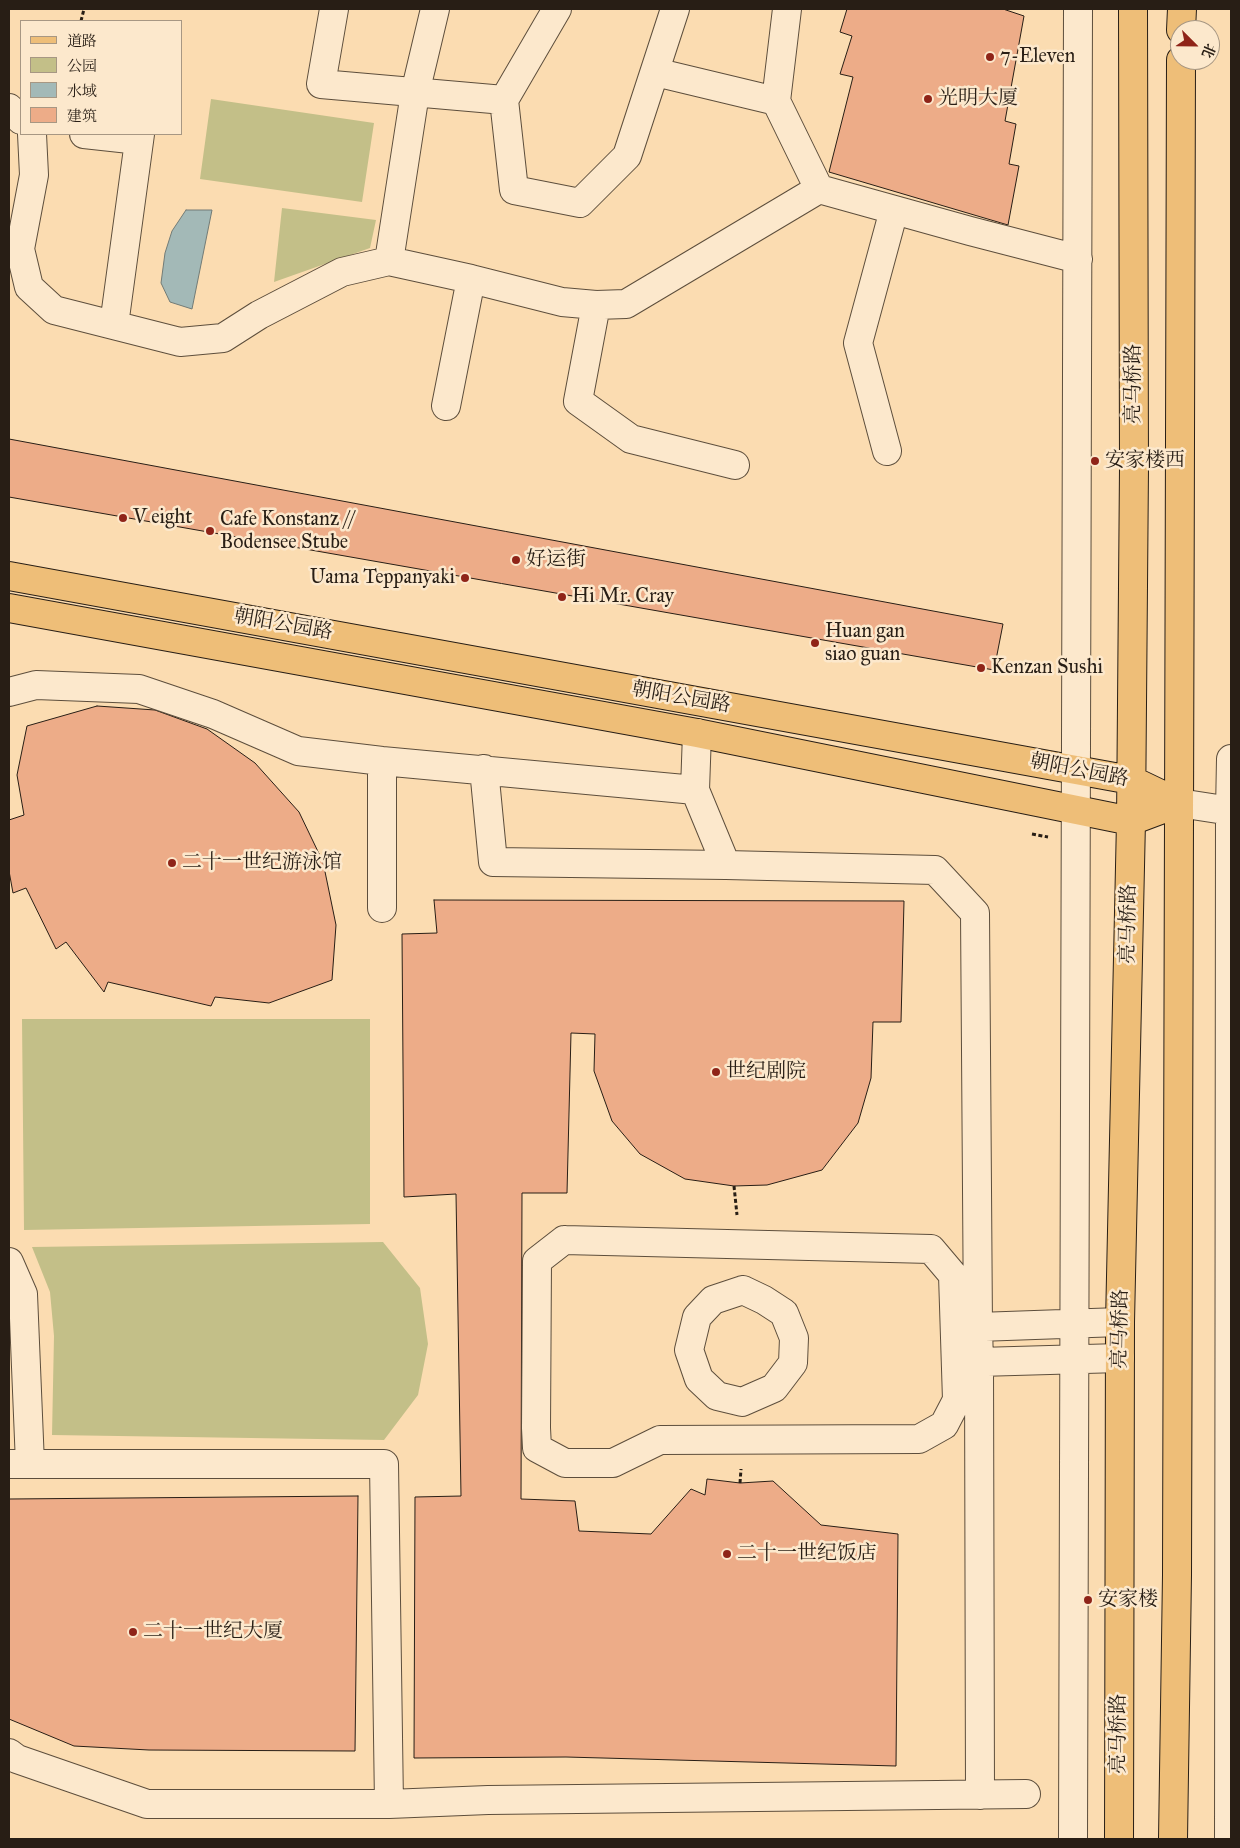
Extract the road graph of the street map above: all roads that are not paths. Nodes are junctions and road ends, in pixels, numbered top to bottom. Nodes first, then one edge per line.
1 (334, 9) edge
2 (435, 9) edge
3 (556, 9) edge
4 (675, 9) edge
5 (787, 9) edge
6 (1078, 9) edge
7 (1132, 9) edge
8 (1181, 70) edge
9 (655, 72) junction
10 (415, 93) junction
11 (504, 100) junction
12 (776, 101) junction
13 (9, 108) edge
14 (20, 119) edge
15 (32, 135) edge
16 (103, 135) edge
17 (140, 137) edge
18 (819, 189) junction
19 (894, 210) junction
20 (1078, 259) junction
21 (389, 261) junction
22 (472, 279) junction
23 (596, 305) junction
24 (114, 325) junction
25 (446, 406) dead end
26 (887, 451) dead end
27 (735, 465) dead end
28 (9, 576) edge
29 (9, 608) edge
30 (9, 692) edge
31 (697, 733) junction
32 (1231, 759) edge
33 (382, 761) junction
34 (484, 769) junction
35 (1076, 769) junction
36 (1131, 780) junction
37 (695, 790) junction
38 (1179, 803) junction
39 (1076, 810) junction
40 (1231, 811) edge
41 (1131, 820) junction
42 (726, 864) junction
43 (382, 908) dead end
44 (9, 1262) edge
45 (954, 1297) junction
46 (1120, 1322) junction
47 (1076, 1324) junction
48 (978, 1328) junction
49 (1230, 1339) edge
50 (1120, 1358) junction
51 (1075, 1359) junction
52 (979, 1362) junction
53 (956, 1380) junction
54 (19, 1464) edge
55 (9, 1753) edge
56 (1026, 1794) dead end
57 (980, 1795) junction
58 (389, 1804) junction
59 (1073, 1839) edge
60 (1119, 1839) edge
61 (1173, 1839) edge
62 (1230, 1839) edge

1 - 10 street
2 - 10 street
3 - 11 street
4 - 9 street
5 - 12 street
6 - 20 street
7 - 36 main road, 亮马桥路
8 - 38 main road
9 - 11 street
9 - 12 street
10 - 11 street
10 - 21 street
12 - 18 street
13 - 14 street
15 - 24 street
16 - 17 street
17 - 24 street
18 - 19 street
18 - 23 street
19 - 20 street
19 - 26 street
20 - 35 street
21 - 22 street
21 - 24 street
22 - 23 street
22 - 25 street
23 - 27 street
28 - 35 main road, 朝阳公园路
29 - 31 main road, 朝阳公园路
30 - 33 street
31 - 37 street
31 - 39 main road, 朝阳公园路
32 - 40 street
33 - 34 street
33 - 43 street
34 - 37 street
34 - 42 street
35 - 36 main road, 朝阳公园路
35 - 39 street
36 - 38 main road, 朝阳公园路
36 - 41 main road, 亮马桥路
37 - 42 street
38 - 40 street
38 - 41 main road, 朝阳公园路
38 - 61 main road
39 - 41 main road, 朝阳公园路
39 - 47 street
40 - 49 street
41 - 46 main road, 亮马桥路
42 - 48 street
44 - 54 street
45 - 48 street
45 - 53 street
45 - 53 street
46 - 47 street
46 - 50 main road, 亮马桥路
47 - 48 street
47 - 51 street
48 - 52 street
49 - 62 street
50 - 51 street
50 - 60 main road, 亮马桥路
51 - 52 street
51 - 59 street
52 - 53 street
52 - 57 street
54 - 58 street
55 - 58 street
56 - 57 street
57 - 58 street

